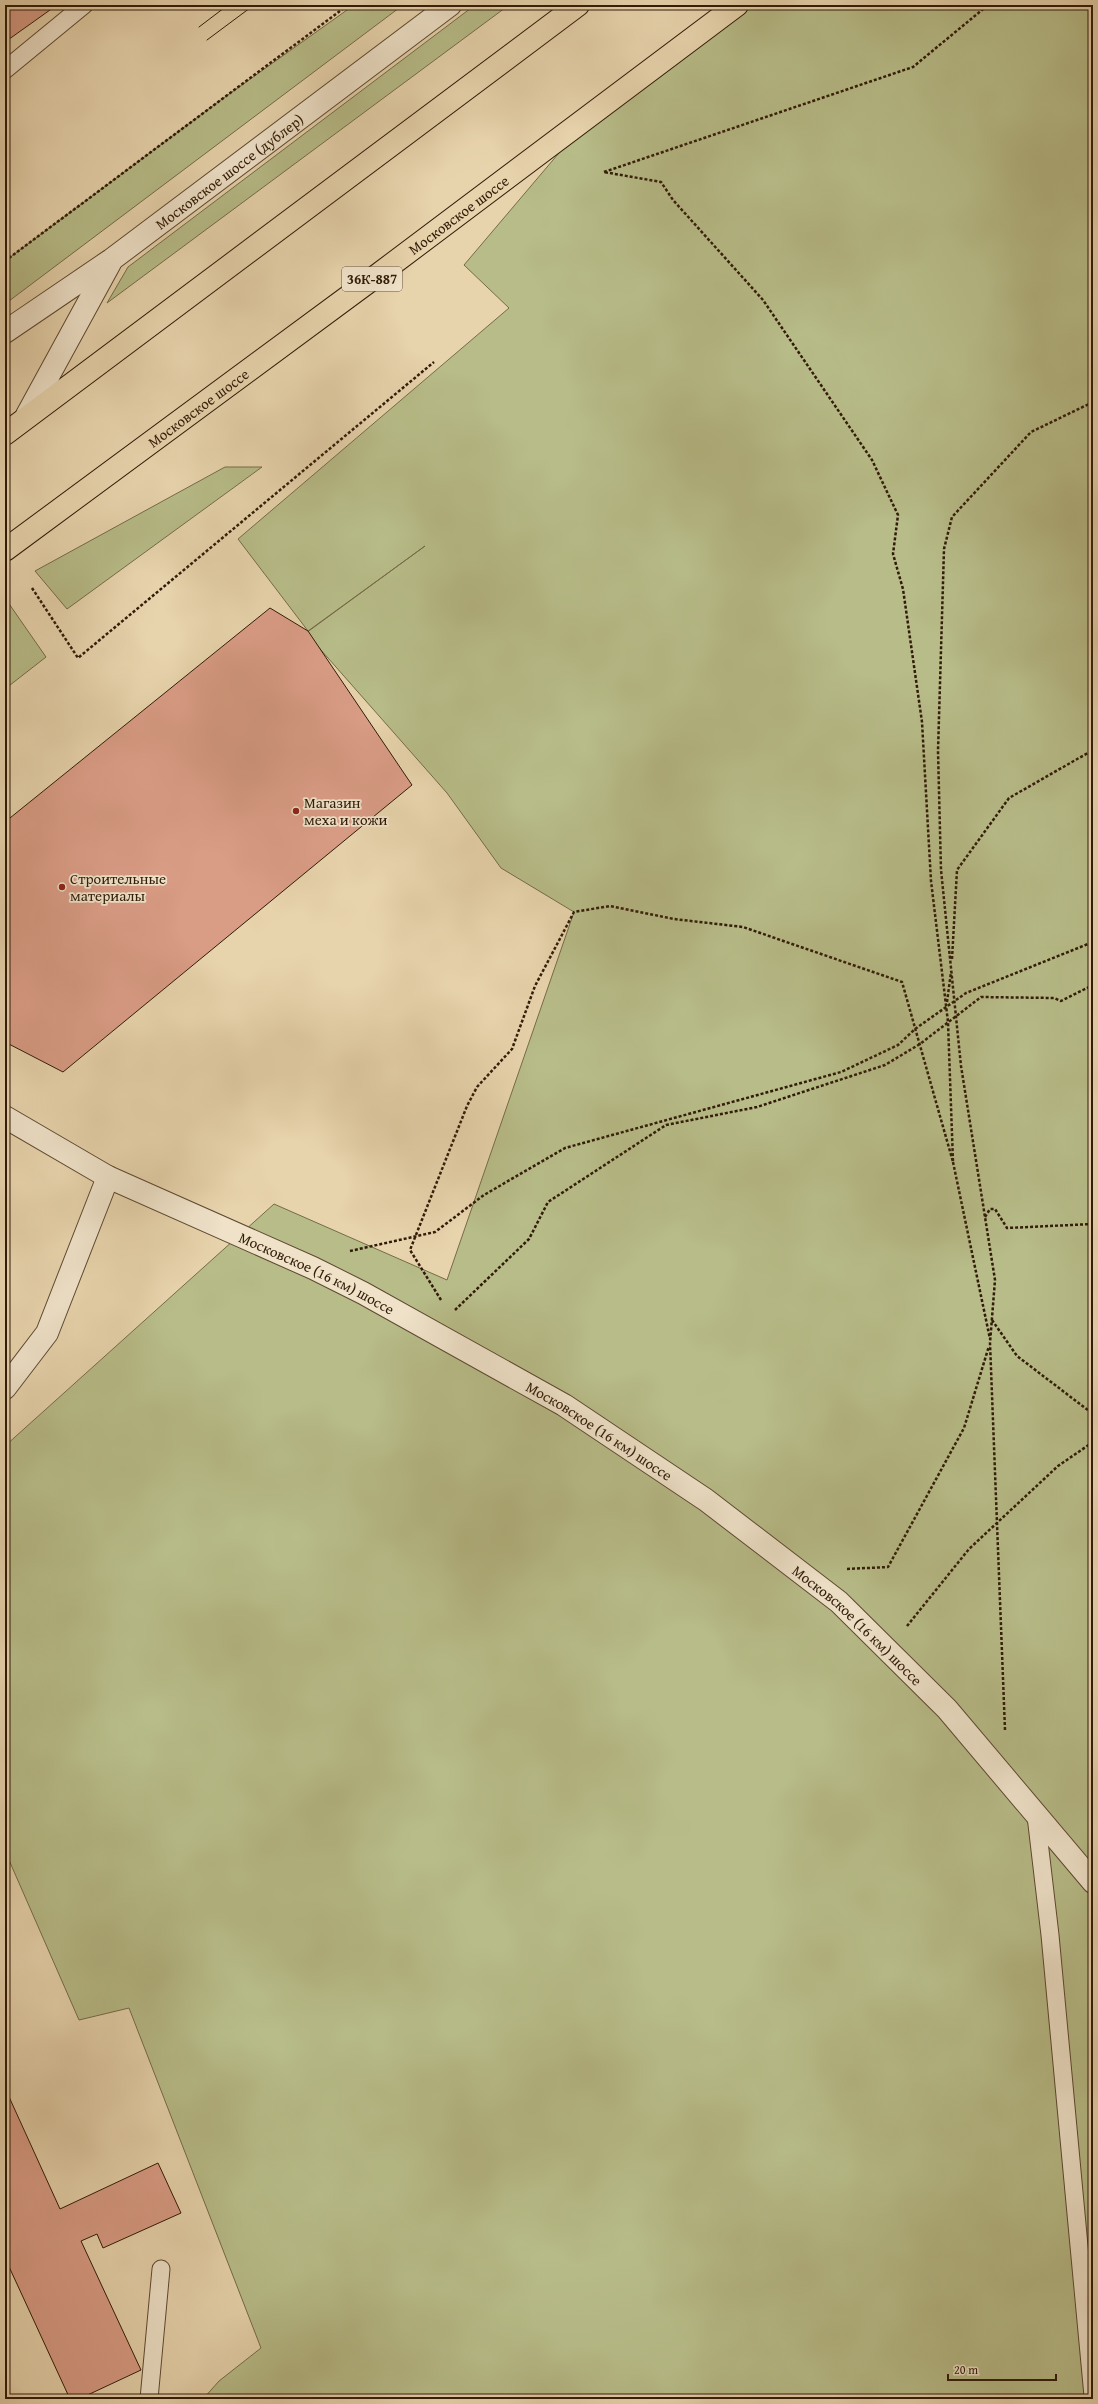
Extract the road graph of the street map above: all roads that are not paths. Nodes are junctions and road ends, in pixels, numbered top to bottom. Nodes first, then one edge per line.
1 (84, 5) edge
2 (450, 5) edge
3 (578, 5) edge
4 (737, 5) edge
5 (5, 70) edge
6 (111, 260) junction
7 (5, 332) edge
8 (27, 415) junction
9 (5, 434) edge
10 (5, 550) edge
11 (5, 1117) edge
12 (108, 1178) junction
13 (5, 1388) edge
14 (1036, 1816) junction
15 (1093, 1882) edge
16 (161, 2269) dead end
17 (1093, 2396) edge
18 (149, 2399) edge

1 - 5 lane
2 - 6 street, Московское шоссе (дублер)
3 - 8 main road
4 - 10 main road, Московское шоссе / 36К-887
6 - 7 street, Московское шоссе (дублер)
6 - 8 street
8 - 9 main road
11 - 12 street, Московское (16 км) шоссе
12 - 13 street
12 - 14 street, Московское (16 км) шоссе
14 - 15 street, Московское (16 км) шоссе
14 - 17 lane
16 - 18 lane

